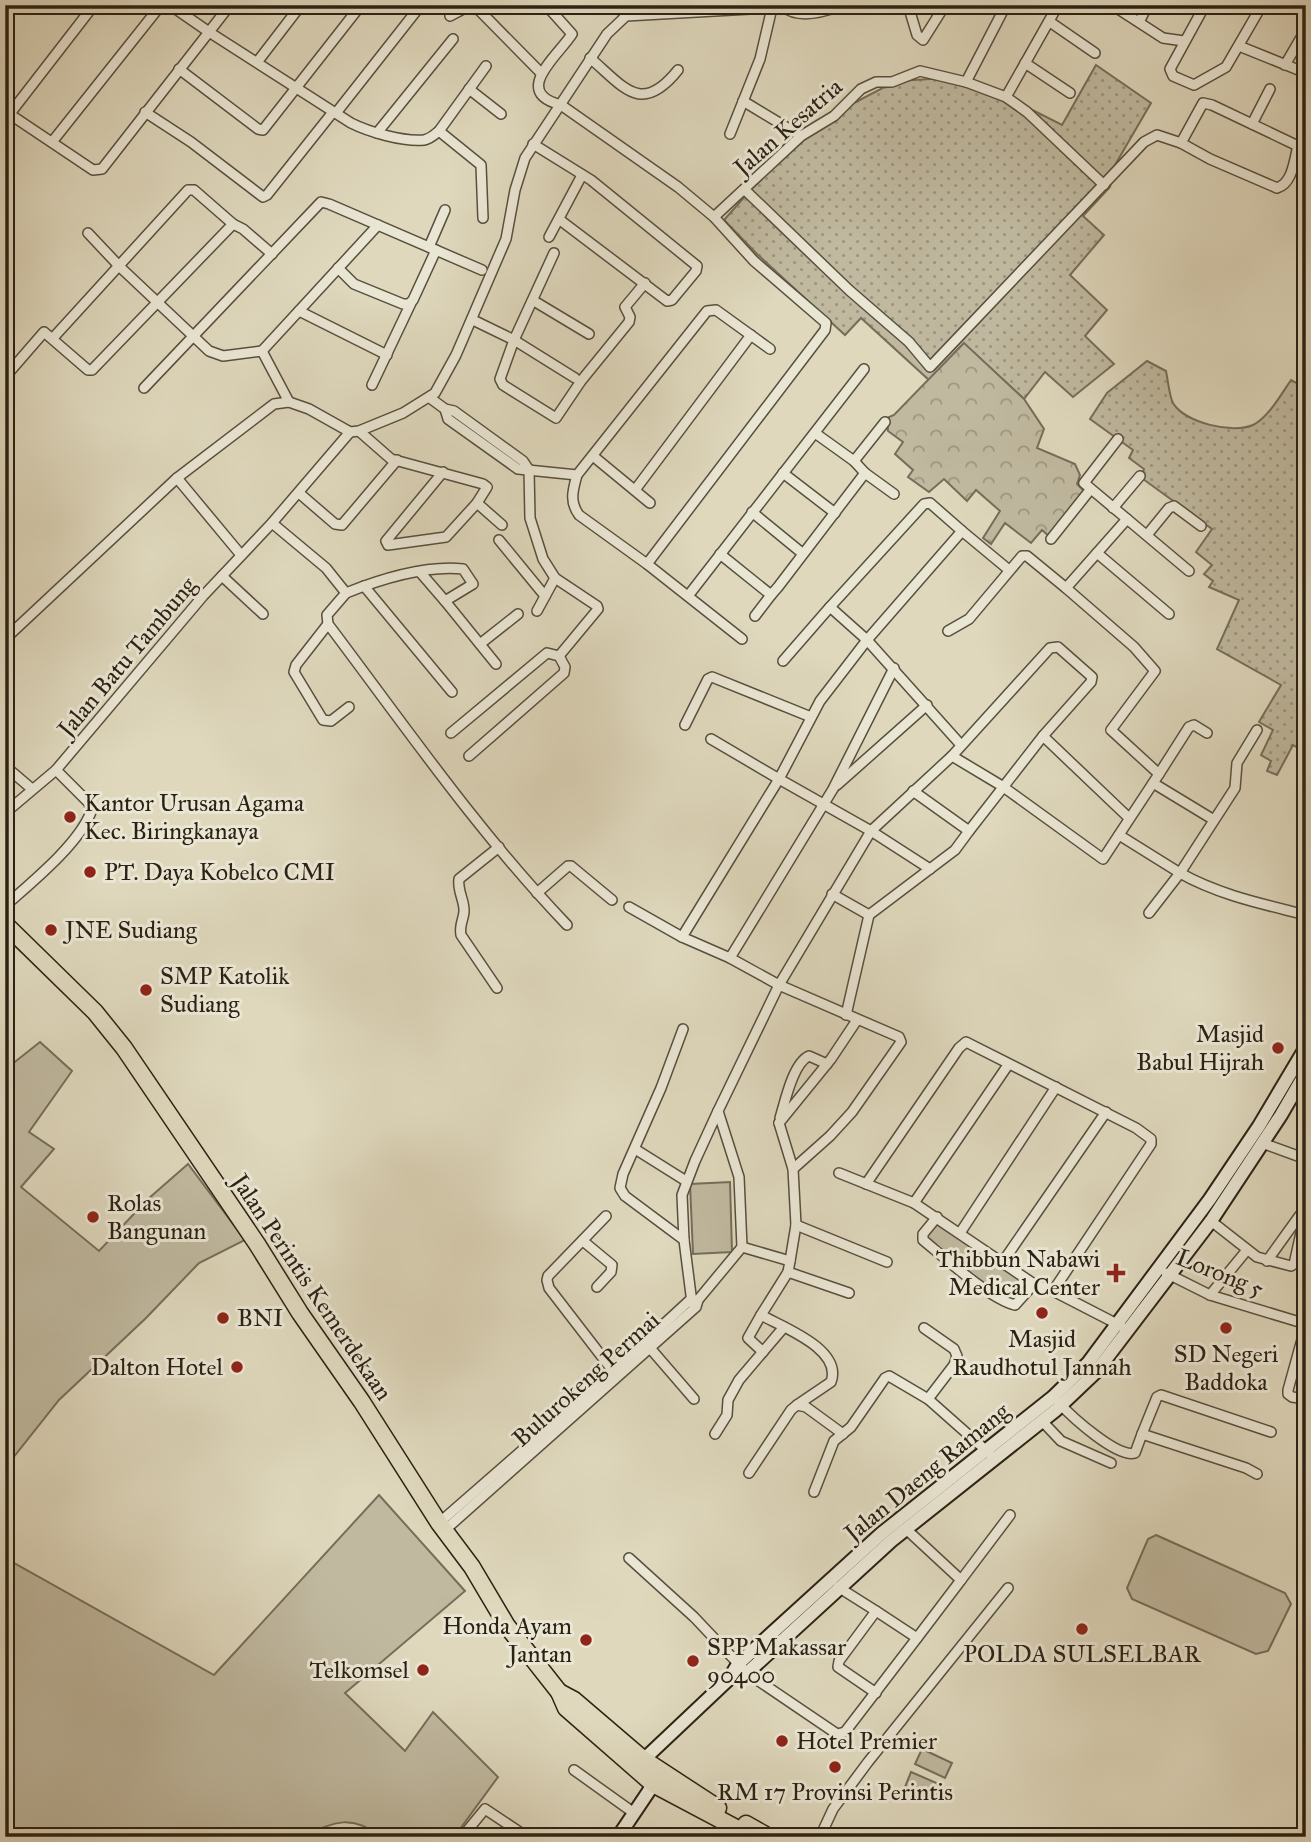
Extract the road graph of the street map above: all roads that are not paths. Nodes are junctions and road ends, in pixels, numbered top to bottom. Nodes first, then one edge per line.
1 (94, 5) edge
2 (161, 5) edge
3 (170, 5) edge
4 (230, 5) edge
5 (302, 5) edge
6 (361, 5) edge
7 (421, 5) edge
8 (473, 5) edge
9 (546, 5) edge
10 (617, 5) edge
11 (908, 5) edge
12 (945, 5) edge
13 (1006, 5) edge
14 (1058, 5) edge
15 (1112, 5) edge
16 (1149, 5) edge
17 (1205, 5) edge
18 (1262, 5) edge
19 (784, 6) edge
20 (840, 6) edge
21 (772, 8) junction
22 (450, 16) dead end
23 (626, 16) junction
24 (1050, 22) junction
25 (1139, 22) junction
26 (1306, 29) edge
27 (209, 32) junction
28 (453, 39) dead end
29 (1184, 41) junction
30 (1239, 46) junction
31 (1095, 53) dead end
32 (590, 58) junction
33 (258, 61) junction
34 (1025, 63) junction
35 (1285, 65) junction
36 (486, 66) dead end
37 (179, 69) junction
38 (678, 70) dead end
39 (541, 73) junction
40 (1306, 73) edge
41 (966, 82) junction
42 (298, 88) junction
43 (469, 89) junction
44 (1269, 89) dead end
45 (1070, 93) dead end
46 (1006, 97) junction
47 (743, 102) junction
48 (561, 105) junction
49 (145, 112) junction
50 (335, 113) junction
51 (501, 114) dead end
52 (7, 115) edge
53 (1252, 124) junction
54 (439, 131) junction
55 (377, 133) junction
56 (730, 134) dead end
57 (802, 136) junction
58 (52, 142) junction
59 (1181, 143) junction
60 (1302, 143) edge
61 (533, 144) junction
62 (582, 175) junction
63 (1104, 185) junction
64 (745, 190) junction
65 (445, 210) dead end
66 (714, 217) junction
67 (483, 218) dead end
68 (560, 220) junction
69 (233, 224) junction
70 (378, 225) junction
71 (88, 233) dead end
72 (549, 237) dead end
73 (432, 248) junction
74 (554, 253) dead end
75 (272, 254) junction
76 (120, 267) junction
77 (338, 268) junction
78 (482, 270) dead end
79 (645, 283) junction
80 (534, 301) junction
81 (157, 302) junction
82 (411, 303) junction
83 (299, 311) junction
84 (472, 320) junction
85 (589, 334) dead end
86 (751, 335) junction
87 (195, 337) junction
88 (53, 338) junction
89 (514, 340) junction
90 (769, 349) dead end
91 (262, 351) junction
92 (387, 355) junction
93 (864, 369) dead end
94 (5, 377) edge
95 (575, 377) dead end
96 (372, 385) dead end
97 (144, 388) dead end
98 (430, 398) junction
99 (289, 402) junction
100 (885, 422) dead end
101 (355, 432) junction
102 (815, 433) junction
103 (1118, 439) dead end
104 (593, 456) junction
105 (397, 460) junction
106 (854, 461) junction
107 (529, 470) junction
108 (443, 472) junction
109 (783, 473) junction
110 (865, 473) junction
111 (577, 475) junction
112 (1140, 476) dead end
113 (177, 478) junction
114 (1090, 489) junction
115 (635, 490) junction
116 (299, 493) junction
117 (894, 494) dead end
118 (477, 503) junction
119 (650, 503) dead end
120 (1113, 508) junction
121 (752, 512) junction
122 (835, 513) junction
123 (1127, 519) junction
124 (272, 523) junction
125 (502, 525) dead end
126 (1201, 526) dead end
127 (962, 531) junction
128 (1147, 536) junction
129 (1051, 539) dead end
130 (499, 540) dead end
131 (802, 553) junction
132 (1097, 553) junction
133 (720, 554) junction
134 (241, 555) junction
135 (647, 564) junction
136 (1009, 570) junction
137 (1189, 571) dead end
138 (420, 572) junction
139 (222, 576) junction
140 (555, 578) junction
141 (364, 586) junction
142 (1066, 588) junction
143 (346, 593) junction
144 (771, 595) junction
145 (545, 596) junction
146 (688, 596) junction
147 (445, 601) junction
148 (830, 607) junction
149 (537, 611) dead end
150 (263, 614) dead end
151 (518, 614) dead end
152 (1169, 614) dead end
153 (755, 616) dead end
154 (328, 624) junction
155 (947, 631) dead end
156 (5, 639) edge
157 (742, 639) dead end
158 (867, 640) junction
159 (480, 644) junction
160 (559, 656) junction
161 (783, 661) dead end
162 (496, 664) dead end
163 (894, 668) junction
164 (452, 692) dead end
165 (926, 705) junction
166 (349, 707) dead end
167 (811, 718) junction
168 (685, 725) dead end
169 (1256, 730) dead end
170 (451, 733) dead end
171 (1207, 733) dead end
172 (1043, 736) junction
173 (711, 740) dead end
174 (961, 746) junction
175 (469, 755) dead end
176 (952, 756) junction
177 (5, 765) edge
178 (56, 770) junction
179 (1159, 774) junction
180 (779, 779) junction
181 (1153, 783) junction
182 (1002, 786) junction
183 (32, 789) junction
184 (833, 789) junction
185 (913, 791) junction
186 (824, 804) junction
187 (5, 813) edge
188 (1129, 818) junction
189 (1214, 820) junction
190 (871, 831) junction
191 (969, 831) junction
192 (1119, 835) junction
193 (499, 847) junction
194 (930, 869) junction
195 (1180, 873) junction
196 (537, 893) junction
197 (832, 894) junction
198 (612, 900) dead end
199 (5, 906) edge
200 (629, 907) dead end
201 (1149, 913) dead end
202 (869, 915) junction
203 (1306, 915) edge
204 (5, 925) edge
205 (567, 925) dead end
206 (682, 937) junction
207 (730, 958) junction
208 (779, 985) junction
209 (498, 988) dead end
210 (846, 1015) junction
211 (857, 1020) junction
212 (683, 1029) dead end
213 (1306, 1047) edge
214 (827, 1064) junction
215 (1009, 1065) junction
216 (1306, 1072) edge
217 (1056, 1087) junction
218 (1270, 1108) junction
219 (718, 1111) junction
220 (1106, 1112) junction
221 (1281, 1115) junction
222 (779, 1123) junction
223 (1262, 1143) junction
224 (635, 1149) junction
225 (1306, 1159) edge
226 (793, 1169) junction
227 (1226, 1172) junction
228 (839, 1173) dead end
229 (1238, 1180) junction
230 (686, 1181) junction
231 (866, 1184) junction
232 (914, 1203) junction
233 (606, 1216) dead end
234 (937, 1217) junction
235 (1210, 1221) junction
236 (796, 1225) junction
237 (960, 1233) junction
238 (684, 1240) junction
239 (583, 1241) junction
240 (742, 1247) junction
241 (1247, 1250) junction
242 (1267, 1261) junction
243 (887, 1262) dead end
244 (1002, 1263) junction
245 (789, 1266) junction
246 (1165, 1272) junction
247 (1034, 1284) junction
248 (597, 1287) dead end
249 (1053, 1290) junction
250 (849, 1293) dead end
251 (1210, 1295) junction
252 (695, 1302) junction
253 (761, 1315) junction
254 (1306, 1324) edge
255 (784, 1326) junction
256 (1122, 1327) junction
257 (924, 1328) dead end
258 (650, 1348) junction
259 (763, 1352) junction
260 (620, 1369) junction
261 (694, 1399) dead end
262 (928, 1399) junction
263 (1306, 1399) edge
264 (1057, 1401) junction
265 (797, 1405) junction
266 (1042, 1421) junction
267 (1271, 1432) dead end
268 (715, 1434) dead end
269 (842, 1434) junction
270 (1142, 1434) junction
271 (991, 1455) junction
272 (1111, 1463) dead end
273 (749, 1473) dead end
274 (1257, 1474) dead end
275 (814, 1492) dead end
276 (1010, 1515) dead end
277 (442, 1526) junction
278 (906, 1529) junction
279 (629, 1558) dead end
280 (961, 1580) junction
281 (838, 1587) junction
282 (1008, 1588) dead end
283 (807, 1608) junction
284 (876, 1611) junction
285 (917, 1638) junction
286 (743, 1668) junction
287 (876, 1692) junction
288 (639, 1765) junction
289 (574, 1770) dead end
290 (658, 1779) junction
291 (634, 1813) junction
292 (462, 1837) edge
293 (527, 1837) edge
294 (618, 1837) edge
295 (753, 1837) edge
296 (769, 1837) edge
297 (820, 1837) edge

1 - 52 street
2 - 58 street
3 - 27 street
4 - 27 street
5 - 33 street
6 - 42 street
7 - 50 street
8 - 22 street
8 - 39 street
9 - 39 street
10 - 23 street
11 - 12 street
13 - 41 street
14 - 24 street
15 - 25 street
16 - 25 street
17 - 29 street
18 - 30 street
19 - 20 street
19 - 21 street
21 - 23 street
21 - 47 street
23 - 32 street
24 - 31 street
24 - 34 street
25 - 29 street
26 - 35 street
27 - 33 street
27 - 37 street
28 - 55 street
29 - 30 street
30 - 35 street
32 - 38 street
32 - 48 street
33 - 42 street
34 - 45 street
34 - 46 street
35 - 40 street
36 - 43 street
37 - 42 street
37 - 49 street
39 - 48 street
41 - 46 street, Jalan Kesatria
41 - 57 street, Jalan Kesatria
42 - 50 street
43 - 51 street
43 - 54 street
44 - 53 street
46 - 63 street, Jalan Kesatria
47 - 56 street
47 - 57 street
48 - 61 street
48 - 66 street
49 - 50 street
49 - 58 street
50 - 55 street
52 - 58 street
53 - 59 street
53 - 60 street
54 - 55 street
54 - 67 street
57 - 64 street, Jalan Kesatria
59 - 60 street
59 - 63 street
61 - 62 street
61 - 84 street
62 - 68 street
62 - 79 street
63 - 64 street
64 - 66 street, Jalan Kesatria
65 - 73 street
66 - 135 street
68 - 72 street
68 - 79 street
69 - 75 street
69 - 76 street
69 - 81 street
70 - 73 street
70 - 75 street
70 - 77 street
71 - 76 street
73 - 78 street
73 - 82 street
74 - 80 street
75 - 87 street
76 - 81 street
76 - 88 street
77 - 82 street
77 - 83 street
79 - 89 street
80 - 85 street
80 - 89 street
81 - 87 street
81 - 88 street
82 - 92 street
83 - 91 street
83 - 92 street
84 - 89 street
84 - 98 street
86 - 90 street
86 - 104 street
86 - 115 street
87 - 91 street
87 - 97 street
88 - 94 street
89 - 95 street
91 - 99 street
92 - 96 street
93 - 102 street
98 - 101 street
98 - 107 street
99 - 101 street
99 - 113 street
100 - 106 street
101 - 105 street
101 - 116 street, Jalan Batu Tambung
102 - 106 street
102 - 109 street
103 - 114 street
104 - 111 street
104 - 115 street
105 - 108 street
105 - 116 street
106 - 110 street
107 - 111 street
107 - 140 street
108 - 118 street
108 - 118 street
109 - 121 street
109 - 122 street
110 - 117 street
110 - 122 street
111 - 135 street
112 - 120 street
113 - 134 street
113 - 156 street
114 - 120 street
114 - 129 street
115 - 119 street
116 - 124 street, Jalan Batu Tambung
118 - 125 street
120 - 123 street
121 - 131 street
121 - 133 street
122 - 131 street
123 - 128 street
123 - 132 street
124 - 134 street, Jalan Batu Tambung
124 - 143 street
126 - 128 street
127 - 136 street
127 - 148 street
127 - 158 street
128 - 137 street
130 - 145 street
131 - 144 street
132 - 142 street
132 - 152 street
133 - 144 street
133 - 146 street
134 - 139 street, Jalan Batu Tambung
135 - 146 street
136 - 142 street
136 - 155 street
138 - 141 street
138 - 147 street
138 - 147 street
139 - 150 street
139 - 178 street, Jalan Batu Tambung
140 - 145 street
140 - 160 street
141 - 143 street
141 - 164 street
142 - 179 street
143 - 154 street
144 - 153 street
145 - 149 street
146 - 157 street
147 - 159 street
148 - 158 street
148 - 161 street
151 - 159 street
154 - 166 street
154 - 193 street
158 - 163 street
158 - 167 street
159 - 162 street
160 - 170 street
160 - 175 street
163 - 165 street
163 - 184 street
165 - 174 street
165 - 184 street
167 - 168 street
167 - 180 street
169 - 189 street
171 - 179 street
172 - 174 street
172 - 182 street
172 - 188 street
173 - 180 street
174 - 176 street
176 - 182 street
176 - 185 street
177 - 183 street
178 - 183 street
178 - 199 street, Jalan Batu Tambung
179 - 181 street
180 - 186 street
180 - 206 street
181 - 188 street
181 - 189 street
182 - 191 street
182 - 192 street
183 - 187 street
184 - 186 street
185 - 190 street
185 - 191 street
186 - 190 street
186 - 207 street
188 - 192 street
189 - 195 street
190 - 194 street
190 - 197 street
191 - 194 street
192 - 195 street
193 - 196 street
193 - 209 street
194 - 202 street
195 - 201 street
195 - 203 street
196 - 198 street
196 - 205 street
197 - 202 street
197 - 208 street
200 - 206 street
202 - 210 street
204 - 277 highway, Jalan Perintis Kemerdekaan
206 - 207 street
207 - 208 street
208 - 210 street
208 - 219 street
210 - 211 street
211 - 214 street
211 - 226 street
212 - 224 street
213 - 218 main road, Jalan Daeng Ramang
214 - 222 street
214 - 222 street
215 - 217 street
215 - 231 street
215 - 232 street
216 - 221 main road, Jalan Daeng Ramang
217 - 220 street
217 - 237 street
218 - 221 street
218 - 227 main road, Jalan Daeng Ramang
219 - 230 street
219 - 240 street
220 - 244 street
220 - 249 street
221 - 223 main road, Jalan Daeng Ramang
222 - 226 street
223 - 225 street
223 - 229 main road, Jalan Daeng Ramang
224 - 230 street
224 - 238 street
226 - 236 street
227 - 229 street
227 - 246 main road, Jalan Daeng Ramang
228 - 231 street
229 - 235 main road, Jalan Daeng Ramang
230 - 238 street
231 - 232 street
232 - 234 street
233 - 239 street
234 - 237 street
234 - 247 street
235 - 241 street
235 - 246 main road, Jalan Daeng Ramang
236 - 243 street
236 - 245 street
237 - 244 street
238 - 252 street
239 - 248 street
239 - 260 street
240 - 245 street
240 - 252 street, Bulurokeng Permai
241 - 242 street
241 - 251 street
242 - 242 street
244 - 247 street
245 - 250 street
245 - 253 street
246 - 251 street, Lorong 5
246 - 256 main road, Jalan Daeng Ramang
247 - 249 street
249 - 256 street
251 - 254 street, Lorong 5
252 - 258 street, Bulurokeng Permai
252 - 260 street
253 - 255 street
253 - 259 street
254 - 263 street
255 - 259 street
255 - 265 street
256 - 264 main road, Jalan Daeng Ramang
257 - 262 street
258 - 260 street, Bulurokeng Permai
258 - 261 street
259 - 268 street
260 - 277 street, Bulurokeng Permai
262 - 269 street
262 - 271 street
264 - 266 main road, Jalan Daeng Ramang
264 - 270 street
264 - 271 main road, Jalan Daeng Ramang
265 - 269 street
265 - 273 street
266 - 271 main road, Jalan Daeng Ramang
266 - 272 street
267 - 270 street
269 - 275 street
270 - 274 street
271 - 278 main road, Jalan Daeng Ramang
271 - 283 main road, Jalan Daeng Ramang
276 - 280 street
277 - 288 highway, Jalan Perintis Kemerdekaan
278 - 280 street
278 - 281 main road, Jalan Daeng Ramang
279 - 286 street
280 - 285 street
281 - 283 main road, Jalan Daeng Ramang
281 - 284 street
282 - 297 street
283 - 286 main road, Jalan Daeng Ramang
284 - 285 street
284 - 287 street
285 - 287 street
286 - 287 street
286 - 288 main road, Jalan Daeng Ramang
288 - 290 highway, Jalan Perintis Kemerdekaan
289 - 291 street
290 - 291 main road
290 - 295 highway, Jalan Perintis Kemerdekaan
290 - 296 highway, Jalan Perintis Kemerdekaan
291 - 294 main road
292 - 293 street

